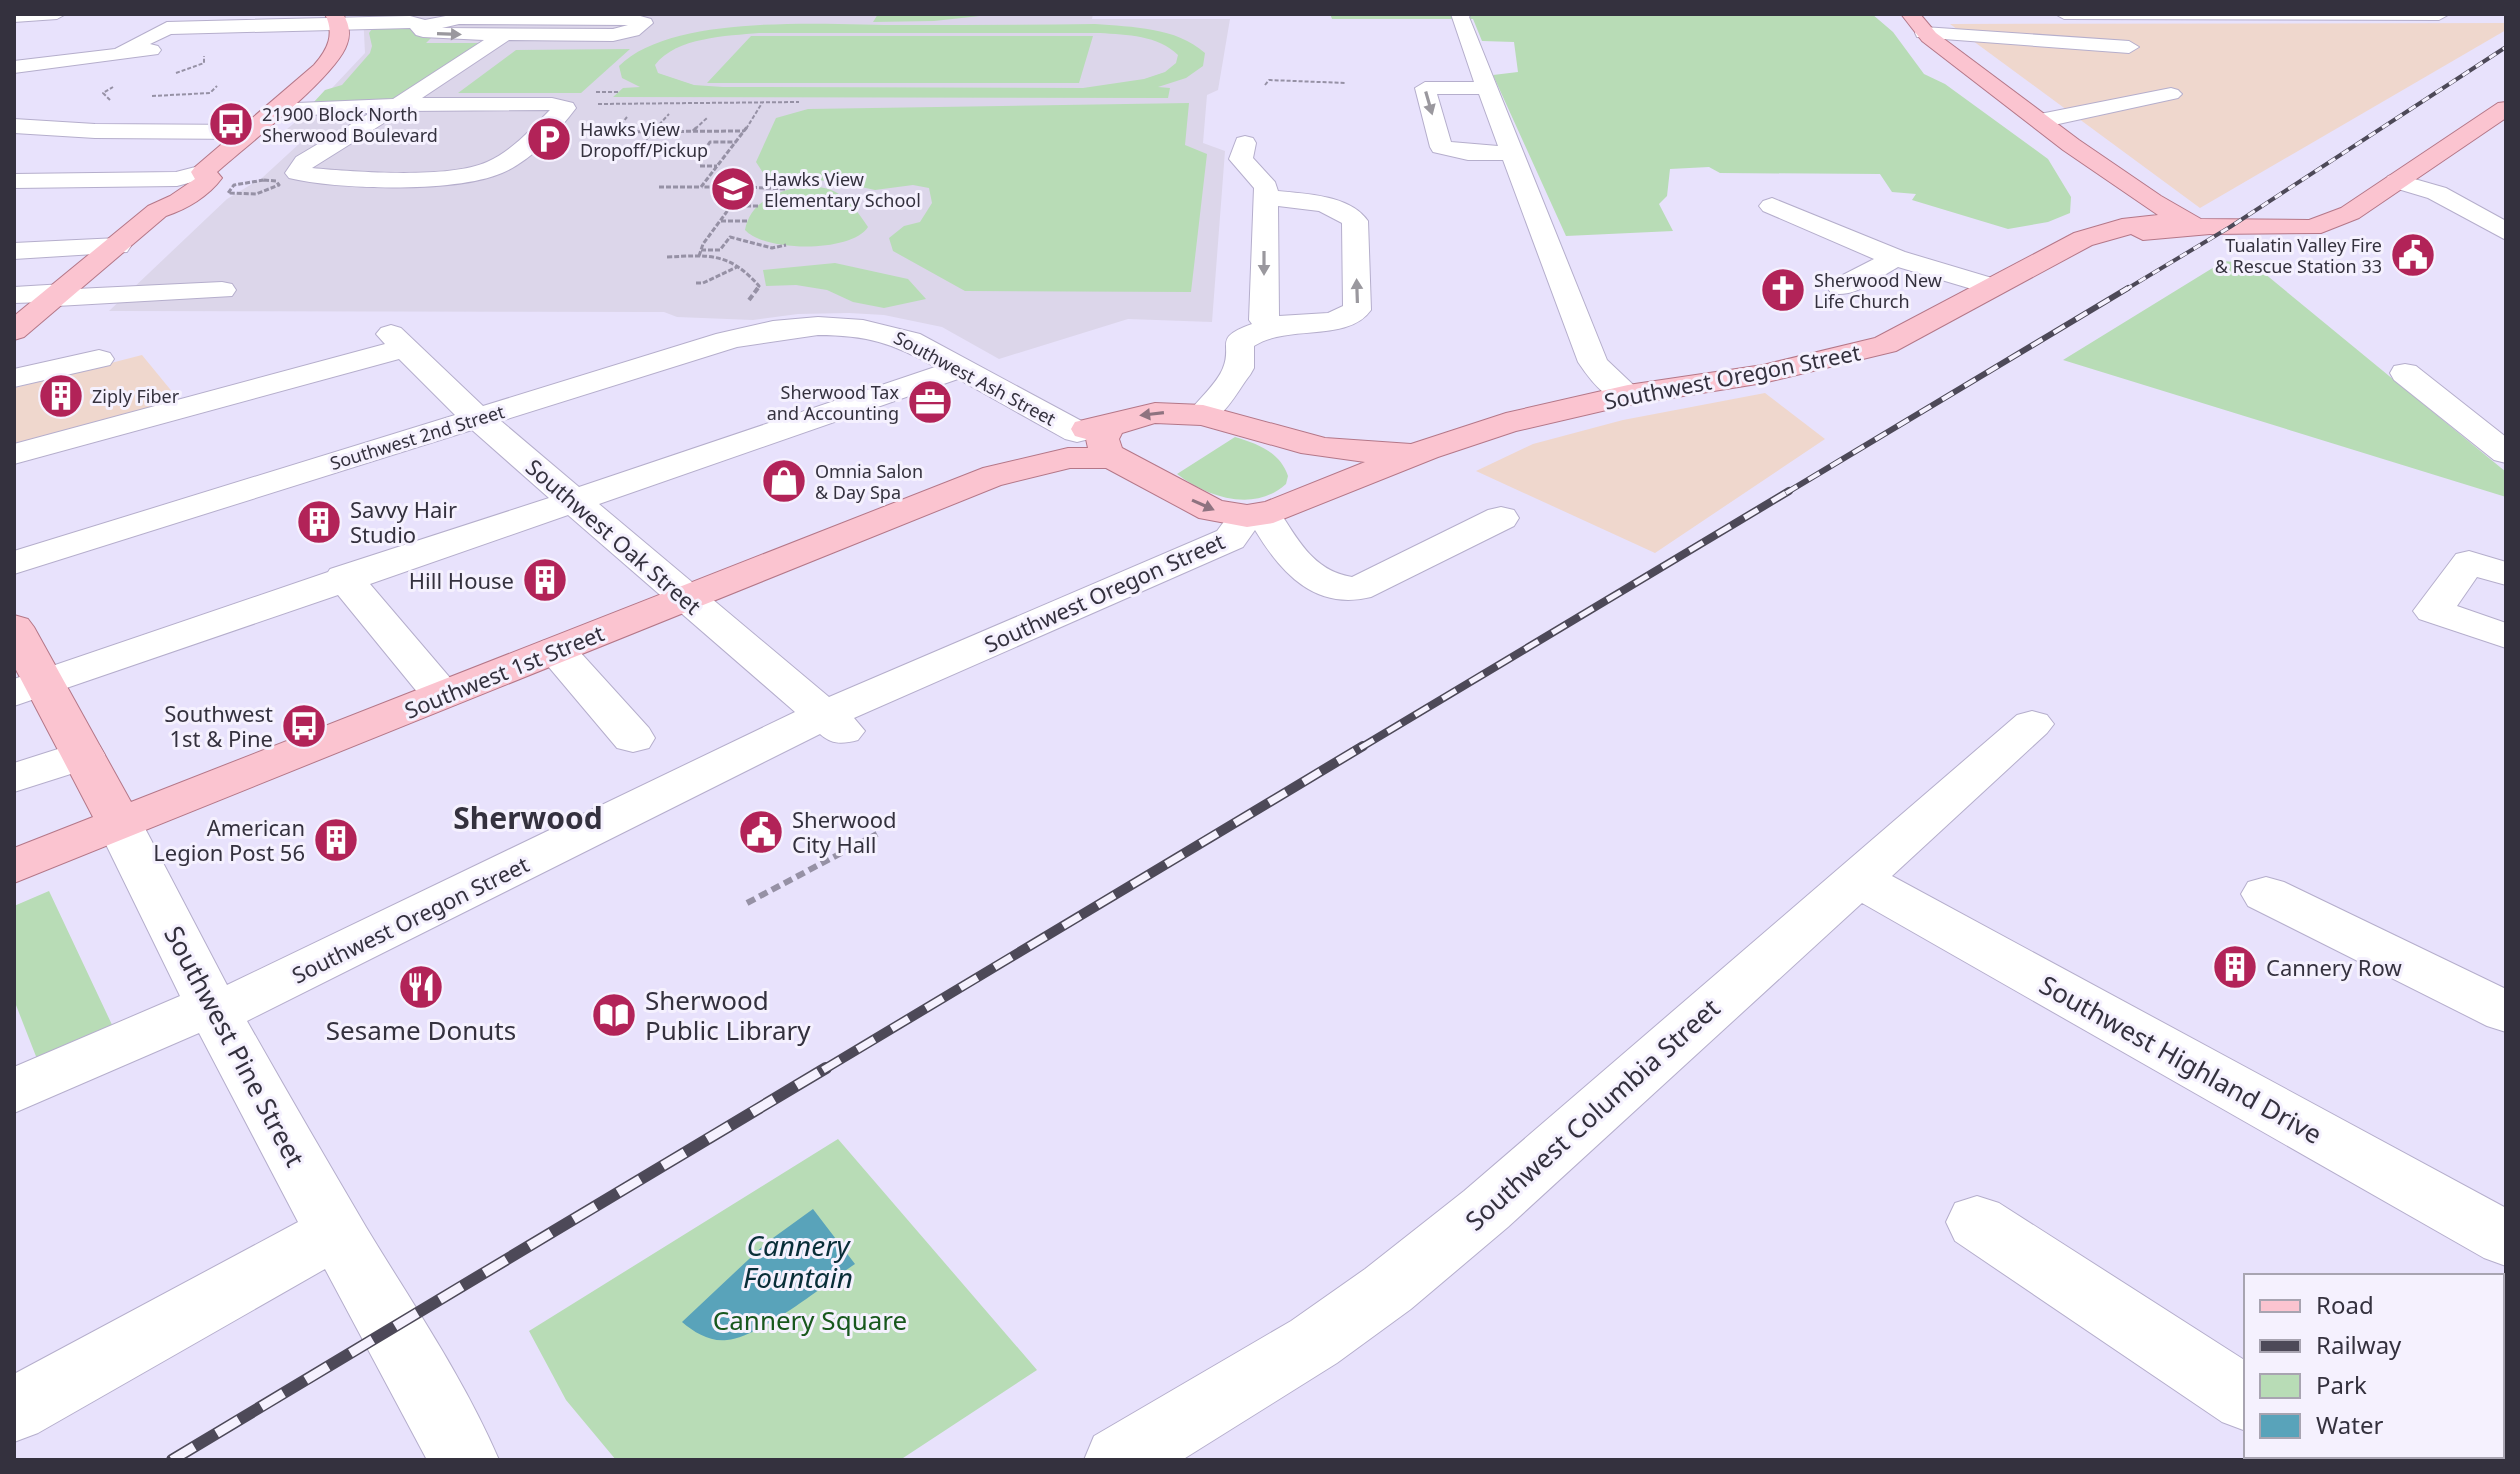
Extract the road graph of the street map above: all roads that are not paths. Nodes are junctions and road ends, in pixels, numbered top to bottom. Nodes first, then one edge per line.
1 (57, 14) edge
2 (1459, 14) edge
3 (1910, 14) edge
4 (2064, 14) edge
5 (2155, 15) edge
6 (2439, 15) edge
7 (14, 17) edge
8 (644, 17) edge
9 (431, 19) edge
10 (337, 20) edge
11 (1924, 33) junction
12 (504, 35) junction
13 (2129, 47) dead end
14 (168, 49) dead end
15 (123, 51) junction
16 (14, 67) edge
17 (1487, 88) junction
18 (2171, 94) dead end
19 (398, 105) junction
20 (173, 108) dead end
21 (2506, 108) edge
22 (124, 109) dead end
23 (273, 110) junction
24 (2040, 121) junction
25 (14, 126) edge
26 (72, 128) junction
27 (248, 132) junction
28 (163, 133) junction
29 (1245, 143) dead end
30 (2071, 145) junction
31 (1513, 153) junction
32 (203, 172) junction
33 (177, 179) junction
34 (14, 181) edge
35 (2397, 181) junction
36 (1265, 197) junction
37 (135, 203) junction
38 (1772, 206) dead end
39 (83, 207) dead end
40 (2186, 221) junction
41 (2106, 222) junction
42 (2506, 232) edge
43 (118, 246) junction
44 (2064, 249) junction
45 (14, 251) edge
46 (1895, 258) junction
47 (1841, 287) dead end
48 (1992, 287) junction
49 (222, 290) dead end
50 (14, 295) edge
51 (60, 295) junction
52 (1272, 324) junction
53 (824, 325) joint
54 (14, 331) edge
55 (99, 359) dead end
56 (961, 368) junction
57 (2405, 373) dead end
58 (14, 378) edge
59 (1628, 395) junction
60 (1203, 415) junction
61 (477, 418) junction
62 (1116, 423) junction
63 (1077, 432) junction
64 (1282, 439) junction
65 (1426, 450) junction
66 (2506, 453) edge
67 (14, 454) edge
68 (1112, 458) junction
69 (995, 475) junction
70 (572, 500) junction
71 (1306, 500) junction
72 (1255, 515) junction
73 (1501, 518) dead end
74 (14, 563) edge
75 (2506, 574) edge
76 (344, 577) junction
77 (685, 598) junction
78 (14, 627) edge
79 (2506, 636) edge
80 (556, 650) junction
81 (29, 688) edge
82 (442, 695) junction
83 (833, 723) junction
84 (2032, 724) dead end
85 (633, 738) dead end
86 (83, 755) junction
87 (14, 778) edge
88 (120, 824) junction
89 (14, 866) edge
90 (1856, 878) junction
91 (2266, 894) dead end
92 (213, 1009) junction
93 (2506, 1012) edge
94 (14, 1091) edge
95 (1977, 1222) dead end
96 (337, 1231) junction
97 (2506, 1239) edge
98 (2244, 1398) edge
99 (14, 1410) edge
100 (464, 1460) edge
101 (1119, 1460) edge

1 - 7 street
2 - 17 street
3 - 11 main road
4 - 5 street
5 - 6 street
8 - 9 street
8 - 12 street
9 - 10 street
9 -> 12 street
10 - 15 street
10 - 23 main road
11 - 13 street
11 - 24 main road
12 - 19 street
14 - 15 street
15 - 16 street
17 - 31 street
17 -> 31 street
18 - 24 street
19 - 19 street
19 - 23 street
20 - 28 street
21 - 35 main road, Southwest Oregon Street
22 - 26 street
23 - 27 main road
24 - 30 main road
25 - 26 street
26 - 28 street
27 - 28 street
27 - 32 main road
29 - 36 street
30 - 40 main road
30 - 41 main road
31 - 59 street
32 - 33 street
32 - 37 main road
33 - 34 street
33 - 37 main road
35 - 40 main road, Southwest Oregon Street
35 - 42 street
36 -> 52 street
52 -> 36 street
37 - 39 street
37 - 43 main road
38 - 46 street
40 - 41 main road, Southwest Oregon Street
40 - 44 main road, Southwest Oregon Street
41 - 44 main road, Southwest Oregon Street
43 - 45 street
43 - 51 main road
44 - 48 main road, Southwest Oregon Street
46 - 47 street
46 - 48 street
48 - 59 main road, Southwest Oregon Street
49 - 51 street
50 - 51 street
51 - 54 main road
52 - 60 street
53 - 56 street, Southwest Ash Street
53 - 61 street, Southwest 2nd Street
55 - 58 street
56 - 63 street, Southwest Ash Street
56 - 70 street
57 - 66 street
59 - 65 main road, Southwest Oregon Street
60 -> 62 main road, Southwest 1st Street
60 - 64 main road, Southwest 1st Street
61 - 67 street, Southwest Oak Street
61 - 70 street, Southwest Oak Street
61 - 74 street, Southwest 2nd Street
62 - 63 main road, Southwest 1st Street
62 - 68 main road
63 - 69 main road, Southwest 1st Street
64 - 65 main road, Southwest 1st Street
64 - 71 main road
65 - 71 main road, Southwest Oregon Street
68 - 69 main road, Southwest 1st Street
68 -> 72 main road
69 - 77 main road, Southwest 1st Street
70 - 76 street
70 - 77 street, Southwest Oak Street
71 - 72 main road, Southwest Oregon Street
72 - 73 street
72 - 83 street, Southwest Oregon Street
75 - 79 street
76 - 81 street
76 - 82 street
77 - 80 main road, Southwest 1st Street
77 - 83 street, Southwest Oak Street
78 - 81 main road, Southwest Pine Street
80 - 82 main road, Southwest 1st Street
80 - 85 street
81 - 86 main road, Southwest Pine Street
82 - 88 main road, Southwest 1st Street
83 - 92 street, Southwest Oregon Street
84 - 90 street, Southwest Columbia Street
86 - 87 street
86 - 88 main road, Southwest Pine Street
88 - 89 main road, Southwest 1st Street
88 - 92 street, Southwest Pine Street
90 - 97 street, Southwest Highland Drive
90 - 101 street, Southwest Columbia Street
91 - 93 street
92 - 94 street, Southwest Oregon Street
92 - 96 street, Southwest Pine Street
95 - 98 street
96 - 99 street
96 - 100 street, Southwest Pine Street

